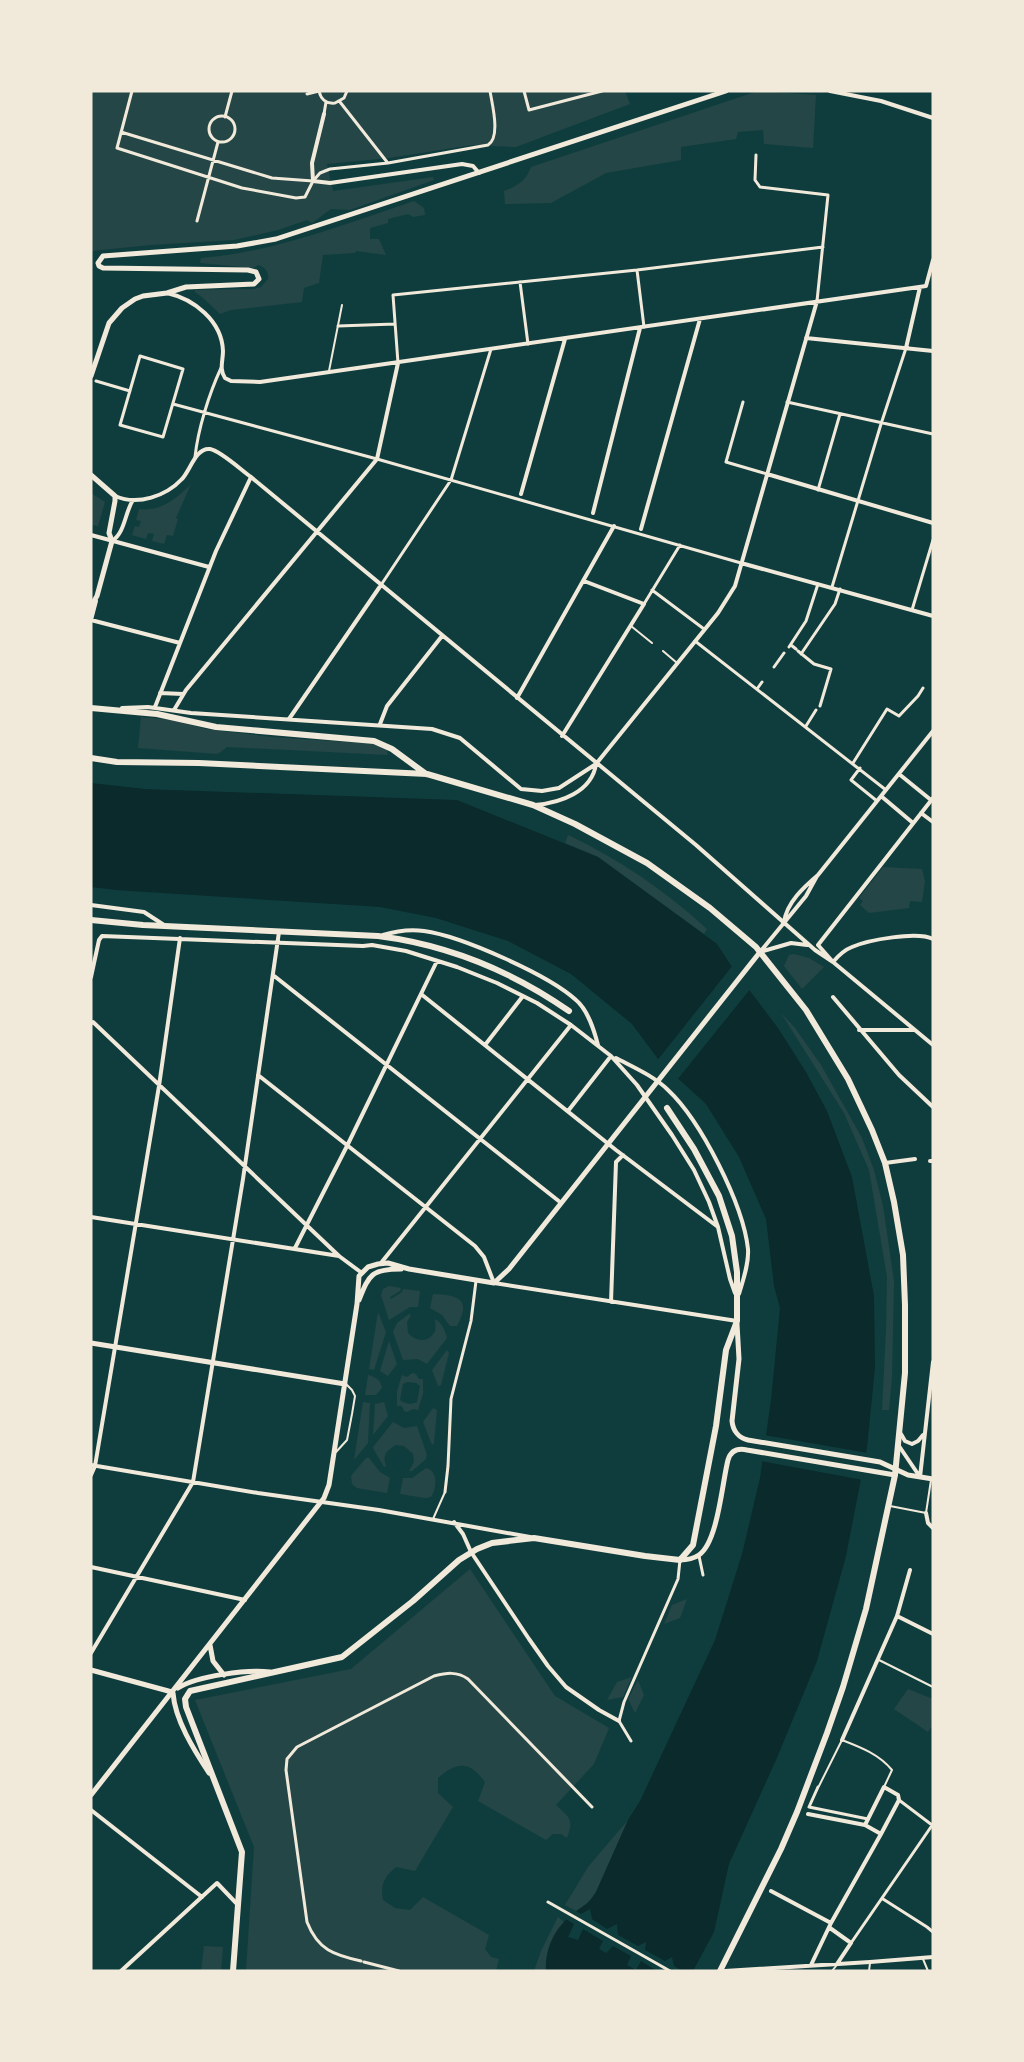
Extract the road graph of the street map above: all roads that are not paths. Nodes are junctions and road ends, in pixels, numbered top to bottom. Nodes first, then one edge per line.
1 (132, 91) edge
2 (232, 91) edge
3 (347, 91) edge
4 (490, 91) edge
5 (524, 91) edge
6 (602, 91) edge
7 (726, 91) edge
8 (830, 91) edge
9 (307, 94) dead end
10 (326, 102) junction
11 (340, 102) junction
12 (324, 114) joint
13 (225, 117) junction
14 (933, 118) edge
15 (121, 132) junction
16 (218, 142) junction
17 (756, 154) dead end
18 (214, 160) junction
19 (388, 163) junction
20 (479, 173) junction
21 (209, 178) junction
22 (314, 181) junction
23 (197, 221) dead end
24 (823, 247) junction
25 (933, 260) edge
26 (637, 270) junction
27 (520, 282) junction
28 (933, 285) edge
29 (926, 286) junction
30 (920, 287) junction
31 (167, 293) junction
32 (817, 301) junction
33 (342, 305) dead end
34 (700, 319) junction
35 (395, 324) junction
36 (338, 326) junction
37 (642, 327) junction
38 (806, 338) junction
39 (565, 339) junction
40 (528, 344) junction
41 (906, 348) junction
42 (491, 349) junction
43 (933, 351) edge
44 (398, 364) junction
45 (221, 367) junction
46 (329, 373) junction
47 (91, 376) edge
48 (96, 381) dead end
49 (130, 391) junction
50 (743, 402) dead end
51 (787, 402) junction
52 (173, 404) junction
53 (206, 413) junction
54 (840, 414) junction
55 (881, 424) junction
56 (933, 434) edge
57 (196, 458) junction
58 (377, 459) junction
59 (767, 474) junction
60 (91, 475) edge
61 (251, 477) junction
62 (451, 480) junction
63 (818, 490) junction
64 (521, 494) dead end
65 (115, 496) junction
66 (133, 500) junction
67 (857, 502) junction
68 (593, 513) dead end
69 (933, 522) edge
70 (614, 526) junction
71 (641, 529) dead end
72 (317, 533) junction
73 (91, 535) edge
74 (933, 540) edge
75 (112, 541) junction
76 (680, 545) junction
77 (741, 562) junction
78 (209, 567) junction
79 (584, 581) junction
80 (818, 583) junction
81 (381, 585) junction
82 (832, 587) junction
83 (840, 589) junction
84 (652, 590) junction
85 (97, 596) junction
86 (644, 604) junction
87 (91, 606) edge
88 (912, 610) junction
89 (933, 616) edge
90 (91, 620) edge
91 (630, 626) junction
92 (704, 629) junction
93 (442, 636) junction
94 (694, 641) junction
95 (180, 643) junction
96 (652, 643) dead end
97 (663, 651) dead end
98 (800, 652) junction
99 (784, 653) dead end
100 (677, 663) junction
101 (774, 667) dead end
102 (762, 682) dead end
103 (924, 688) dead end
104 (757, 689) junction
105 (160, 693) junction
106 (183, 694) junction
107 (517, 698) junction
108 (820, 706) dead end
109 (155, 707) junction
110 (91, 708) edge
111 (110, 709) junction
112 (174, 710) junction
113 (816, 710) dead end
114 (289, 719) junction
115 (380, 724) junction
116 (806, 726) junction
117 (933, 731) edge
118 (562, 736) junction
119 (91, 758) edge
120 (853, 763) junction
121 (596, 764) junction
122 (860, 768) junction
123 (427, 774) junction
124 (898, 774) junction
125 (886, 790) junction
126 (881, 796) junction
127 (932, 799) edge
128 (877, 801) junction
129 (533, 805) junction
130 (921, 813) junction
131 (933, 822) edge
132 (913, 823) junction
133 (818, 875) junction
134 (91, 906) edge
135 (91, 920) edge
136 (784, 922) junction
137 (165, 926) junction
138 (279, 932) junction
139 (378, 936) junction
140 (180, 938) junction
141 (933, 939) edge
142 (278, 943) junction
143 (810, 946) junction
144 (760, 952) junction
145 (437, 961) junction
146 (833, 962) junction
147 (273, 975) junction
148 (91, 977) edge
149 (421, 994) junction
150 (523, 996) junction
151 (833, 998) dead end
152 (569, 1011) dead end
153 (92, 1021) edge
154 (571, 1025) junction
155 (859, 1030) junction
156 (915, 1030) junction
157 (598, 1044) junction
158 (485, 1045) junction
159 (933, 1045) edge
160 (611, 1056) junction
161 (387, 1064) junction
162 (258, 1075) junction
163 (529, 1080) junction
164 (657, 1082) junction
165 (159, 1086) junction
166 (646, 1097) junction
167 (933, 1107) edge
168 (667, 1108) dead end
169 (568, 1111) junction
170 (481, 1139) junction
171 (608, 1143) junction
172 (347, 1146) junction
173 (623, 1155) junction
174 (915, 1159) dead end
175 (885, 1163) junction
176 (244, 1165) junction
177 (560, 1202) junction
178 (427, 1208) junction
179 (91, 1217) edge
180 (136, 1224) junction
181 (307, 1226) junction
182 (718, 1227) junction
183 (234, 1239) junction
184 (295, 1248) junction
185 (339, 1256) junction
186 (381, 1263) junction
187 (409, 1270) junction
188 (362, 1273) junction
189 (476, 1281) junction
190 (494, 1283) junction
191 (738, 1299) junction
192 (611, 1302) junction
193 (357, 1304) junction
194 (737, 1321) junction
195 (91, 1342) edge
196 (115, 1347) junction
197 (933, 1362) edge
198 (213, 1363) junction
199 (345, 1384) junction
200 (900, 1431) junction
201 (924, 1433) junction
202 (898, 1445) junction
203 (334, 1454) junction
204 (93, 1466) edge
205 (895, 1472) junction
206 (91, 1475) edge
207 (920, 1477) junction
208 (932, 1478) edge
209 (193, 1482) junction
210 (445, 1492) joint
211 (322, 1501) junction
212 (889, 1508) junction
213 (927, 1515) junction
214 (433, 1519) junction
215 (454, 1522) junction
216 (933, 1528) edge
217 (534, 1538) junction
218 (471, 1552) junction
219 (698, 1556) junction
220 (680, 1560) junction
221 (91, 1567) edge
222 (910, 1570) dead end
223 (703, 1575) dead end
224 (137, 1577) junction
225 (245, 1600) junction
226 (897, 1616) junction
227 (933, 1634) edge
228 (210, 1645) junction
229 (91, 1652) edge
230 (876, 1659) junction
231 (91, 1670) edge
232 (273, 1672) junction
233 (224, 1675) junction
234 (932, 1687) edge
235 (172, 1692) junction
236 (619, 1721) junction
237 (842, 1740) junction
238 (631, 1741) dead end
239 (212, 1776) junction
240 (818, 1787) joint
241 (884, 1787) junction
242 (91, 1795) edge
243 (898, 1800) junction
244 (592, 1807) dead end
245 (91, 1810) edge
246 (808, 1814) dead end
247 (868, 1819) junction
248 (865, 1825) junction
249 (932, 1825) edge
250 (881, 1834) junction
251 (771, 1891) dead end
252 (202, 1897) junction
253 (883, 1899) junction
254 (548, 1902) dead end
255 (239, 1907) junction
256 (831, 1923) junction
257 (830, 1928) junction
258 (933, 1932) edge
259 (851, 1943) junction
260 (933, 1956) edge
261 (922, 1957) junction
262 (870, 1962) junction
263 (837, 1964) junction
264 (811, 1965) junction
265 (121, 1971) edge
266 (233, 1971) edge
267 (399, 1971) edge
268 (670, 1971) edge
269 (720, 1971) edge
270 (725, 1971) edge
271 (832, 1971) edge
272 (869, 1971) edge
273 (928, 1971) edge

1 - 15 street
2 - 13 street
3 - 11 street
4 - 19 street
5 - 6 street
7 - 20 street
8 - 14 street
9 - 10 street
10 - 11 street
10 - 12 street
11 - 19 street
12 - 22 street
13 - 16 street
13 - 16 street
15 - 18 street
15 - 21 street
16 - 18 street
17 - 24 street
18 - 21 street
18 - 22 street
19 - 22 street
20 - 22 street
20 - 31 street
21 - 22 street
21 - 23 street
24 - 26 street
24 - 32 street
25 - 29 street
26 - 27 street
26 - 37 street
27 - 35 street
27 - 40 street
28 - 29 street
29 - 30 street
30 - 32 street
30 - 41 street
31 - 45 street
31 - 47 street
32 - 34 street
32 - 38 street
33 - 36 lane
34 - 37 street
34 - 71 street
35 - 36 street
35 - 44 street
36 - 46 lane
37 - 39 street
37 - 68 street
38 - 41 street
38 - 51 street
39 - 40 street
39 - 64 street
40 - 42 street
41 - 43 street
41 - 55 street
42 - 44 street
42 - 62 street
44 - 46 street
44 - 58 street
45 - 46 street
45 - 53 street
48 - 49 street
49 - 52 street
49 - 52 street
50 - 59 street
51 - 54 street
51 - 59 street
52 - 53 street
53 - 57 street
53 - 58 street
54 - 55 street
54 - 63 street
55 - 56 street
55 - 67 street
57 - 61 street
57 - 66 street
58 - 62 street
58 - 72 street
59 - 63 street
59 - 77 street
60 - 65 street
61 - 72 street
61 - 78 street
62 - 70 street
62 - 81 street
63 - 67 street
65 - 66 street
65 - 75 street
66 - 75 street
67 - 69 street
67 - 82 street
70 - 76 street
70 - 79 street
72 - 81 street
72 - 106 street
73 - 75 street
74 - 88 street
75 - 78 street
75 - 85 street
76 - 77 street
76 - 84 street
77 - 80 street
77 - 92 street
78 - 95 street
79 - 86 street
79 - 107 street
80 - 82 street
80 - 98 street
81 - 93 street
81 - 114 street
82 - 83 street
83 - 88 street
83 - 98 street
84 - 86 street
84 - 92 street
85 - 87 street
85 - 90 street
86 - 91 street
88 - 89 street
90 - 95 street
91 - 96 lane
91 - 118 street
92 - 94 street
93 - 107 street
93 - 115 street
94 - 100 street
94 - 104 street
95 - 105 street
97 - 100 lane
98 - 108 street
99 - 101 street
100 - 121 street
102 - 104 street
103 - 120 street
104 - 116 street
105 - 106 street
105 - 109 street
106 - 112 street
107 - 118 street
109 - 111 street
109 - 112 street
110 - 111 main road
111 - 123 main road
112 - 114 street
113 - 116 street
114 - 115 street
115 - 121 street
116 - 120 street
117 - 124 street
118 - 121 street
119 - 123 main road
120 - 122 street
121 - 129 street
121 - 136 street
122 - 125 street
122 - 128 street
123 - 129 main road
124 - 125 street
124 - 127 street
125 - 126 street
126 - 128 street
126 - 132 street
127 - 130 street
128 - 133 street
129 - 144 main road
130 - 131 street
130 - 132 street
132 - 146 street
133 - 136 street
133 - 136 street
134 - 137 street
135 - 137 main road
136 - 143 street
136 - 144 street
137 - 138 main road
138 - 139 main road
138 - 142 street
139 - 152 main road
139 - 157 street
140 - 142 street
140 - 148 street
140 - 165 street
141 - 146 street
142 - 145 street
142 - 147 street
143 - 144 street
143 - 146 street
144 - 164 street
144 - 175 main road
145 - 149 street
145 - 150 street
146 - 156 street
147 - 161 street
147 - 162 street
149 - 158 street
149 - 161 street
150 - 154 street
150 - 158 street
151 - 155 street
153 - 165 street
154 - 157 street
154 - 163 street
155 - 156 street
155 - 167 street
156 - 159 street
157 - 160 street
158 - 163 street
160 - 164 street
160 - 166 street
160 - 169 street
161 - 170 street
161 - 172 street
162 - 172 street
162 - 176 street
163 - 169 street
163 - 170 street
164 - 166 street
164 - 191 street
165 - 176 street
165 - 180 street
166 - 171 street
166 - 182 street
168 - 191 main road
169 - 171 street
170 - 177 street
170 - 178 street
171 - 173 street
171 - 177 street
172 - 178 street
172 - 181 street
173 - 182 street
173 - 192 street
174 - 175 street
175 - 200 main road
176 - 181 street
176 - 183 street
177 - 190 street
178 - 186 street
178 - 190 street
179 - 180 street
180 - 183 street
180 - 196 street
181 - 184 street
181 - 185 street
182 - 191 street
183 - 184 street
183 - 198 street
184 - 185 street
185 - 188 street
186 - 187 street
186 - 188 street
187 - 189 street
187 - 193 street
188 - 193 street
189 - 190 street
189 - 210 street
190 - 192 street
191 - 194 main road
192 - 194 street
193 - 199 street
194 - 205 street
194 - 220 main road
195 - 196 street
196 - 198 street
196 - 204 street
197 - 201 street
198 - 199 street
198 - 209 street
199 - 203 street
199 - 203 lane
200 - 201 street
200 - 202 main road
201 - 207 street
202 - 205 main road
202 - 207 street
203 - 211 street
204 - 206 street
204 - 209 street
205 - 207 street
205 - 212 main road
205 - 219 street
207 - 208 street
208 - 213 lane
209 - 211 street
209 - 224 street
210 - 214 lane
211 - 214 street
211 - 225 street
212 - 213 lane
212 - 269 main road
213 - 216 street
214 - 215 street
215 - 217 street
215 - 218 street
217 - 218 main road
217 - 220 main road
218 - 232 main road
218 - 236 street
219 - 220 street
219 - 223 street
220 - 236 street
221 - 224 street
222 - 226 street
224 - 225 street
224 - 229 street
225 - 228 street
226 - 227 street
226 - 230 street
228 - 233 street
228 - 235 street
230 - 234 lane
230 - 237 street
231 - 235 street
232 - 233 street
232 - 239 main road
233 - 235 street
235 - 239 street
235 - 242 street
236 - 238 street
237 - 240 lane
237 - 241 lane
239 - 255 main road
240 - 247 street
241 - 243 street
241 - 247 street
243 - 249 street
243 - 250 street
244 - 267 street
245 - 252 street
246 - 248 street
247 - 248 street
248 - 250 street
249 - 253 street
250 - 256 street
251 - 256 street
252 - 255 street
252 - 265 street
253 - 258 street
253 - 259 street
254 - 268 street
255 - 266 main road
256 - 257 street
257 - 259 street
257 - 264 street
259 - 263 street
260 - 261 street
261 - 262 street
261 - 273 lane
262 - 263 street
262 - 272 lane
263 - 264 street
263 - 271 lane
264 - 270 street

